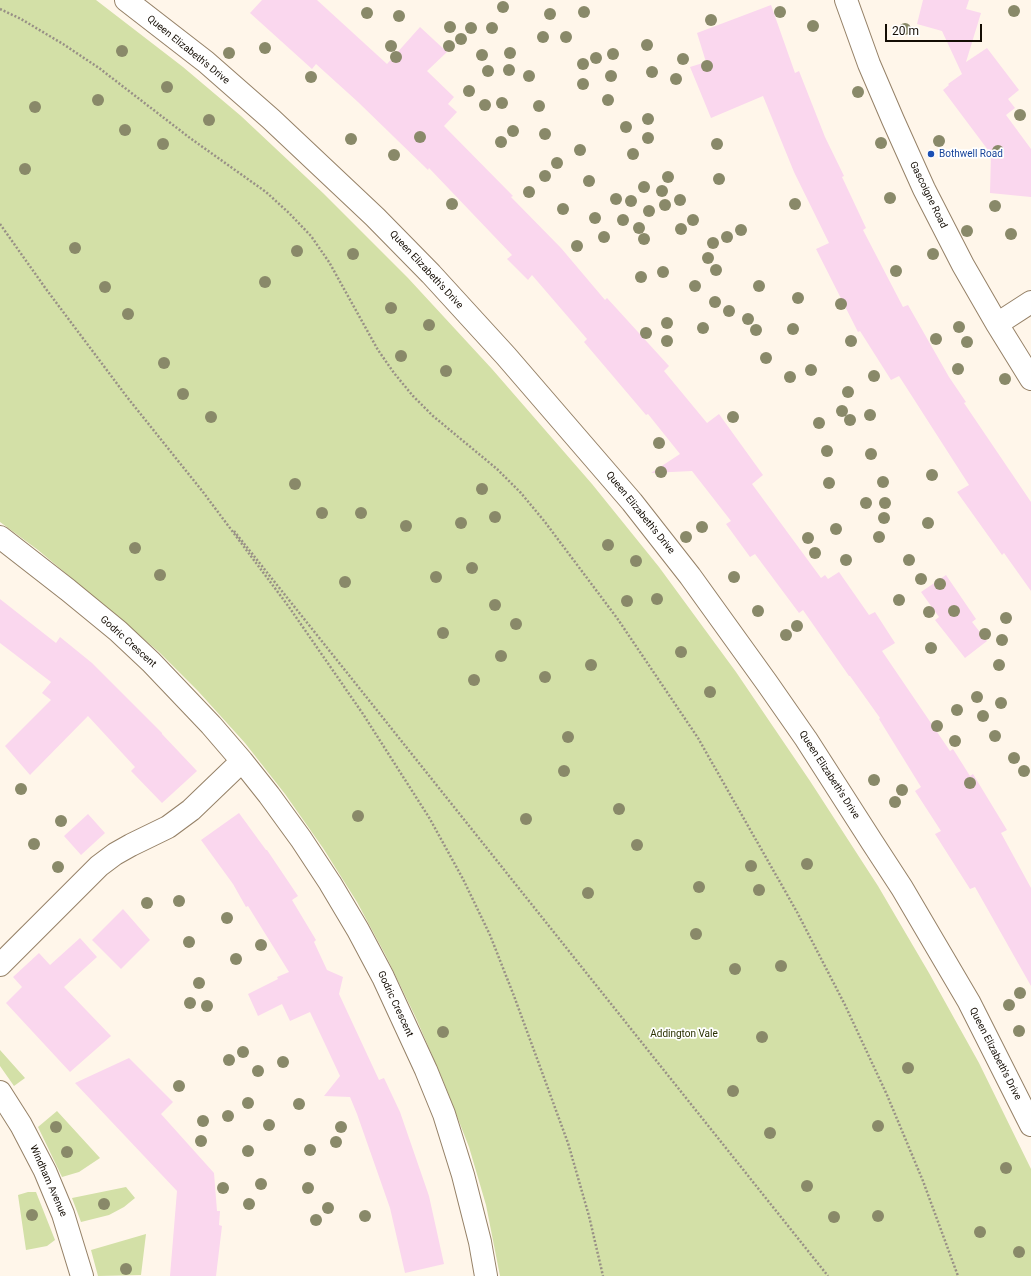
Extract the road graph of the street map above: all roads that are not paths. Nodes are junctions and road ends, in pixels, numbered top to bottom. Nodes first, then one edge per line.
1 (126, 0) edge
2 (846, 0) edge
3 (1031, 302) edge
4 (997, 324) junction
5 (1031, 379) edge
6 (0, 537) edge
7 (242, 762) junction
8 (0, 965) edge
9 (0, 1092) edge
10 (1031, 1125) edge
11 (82, 1276) edge
12 (486, 1276) edge

1 - 10 street, Queen Elizabeth's Drive
2 - 4 street, Gascoigne Road
3 - 4 street
4 - 5 street, Gascoigne Road
6 - 7 street, Godric Crescent
7 - 8 street
7 - 12 street, Godric Crescent
9 - 11 street, Windham Avenue

